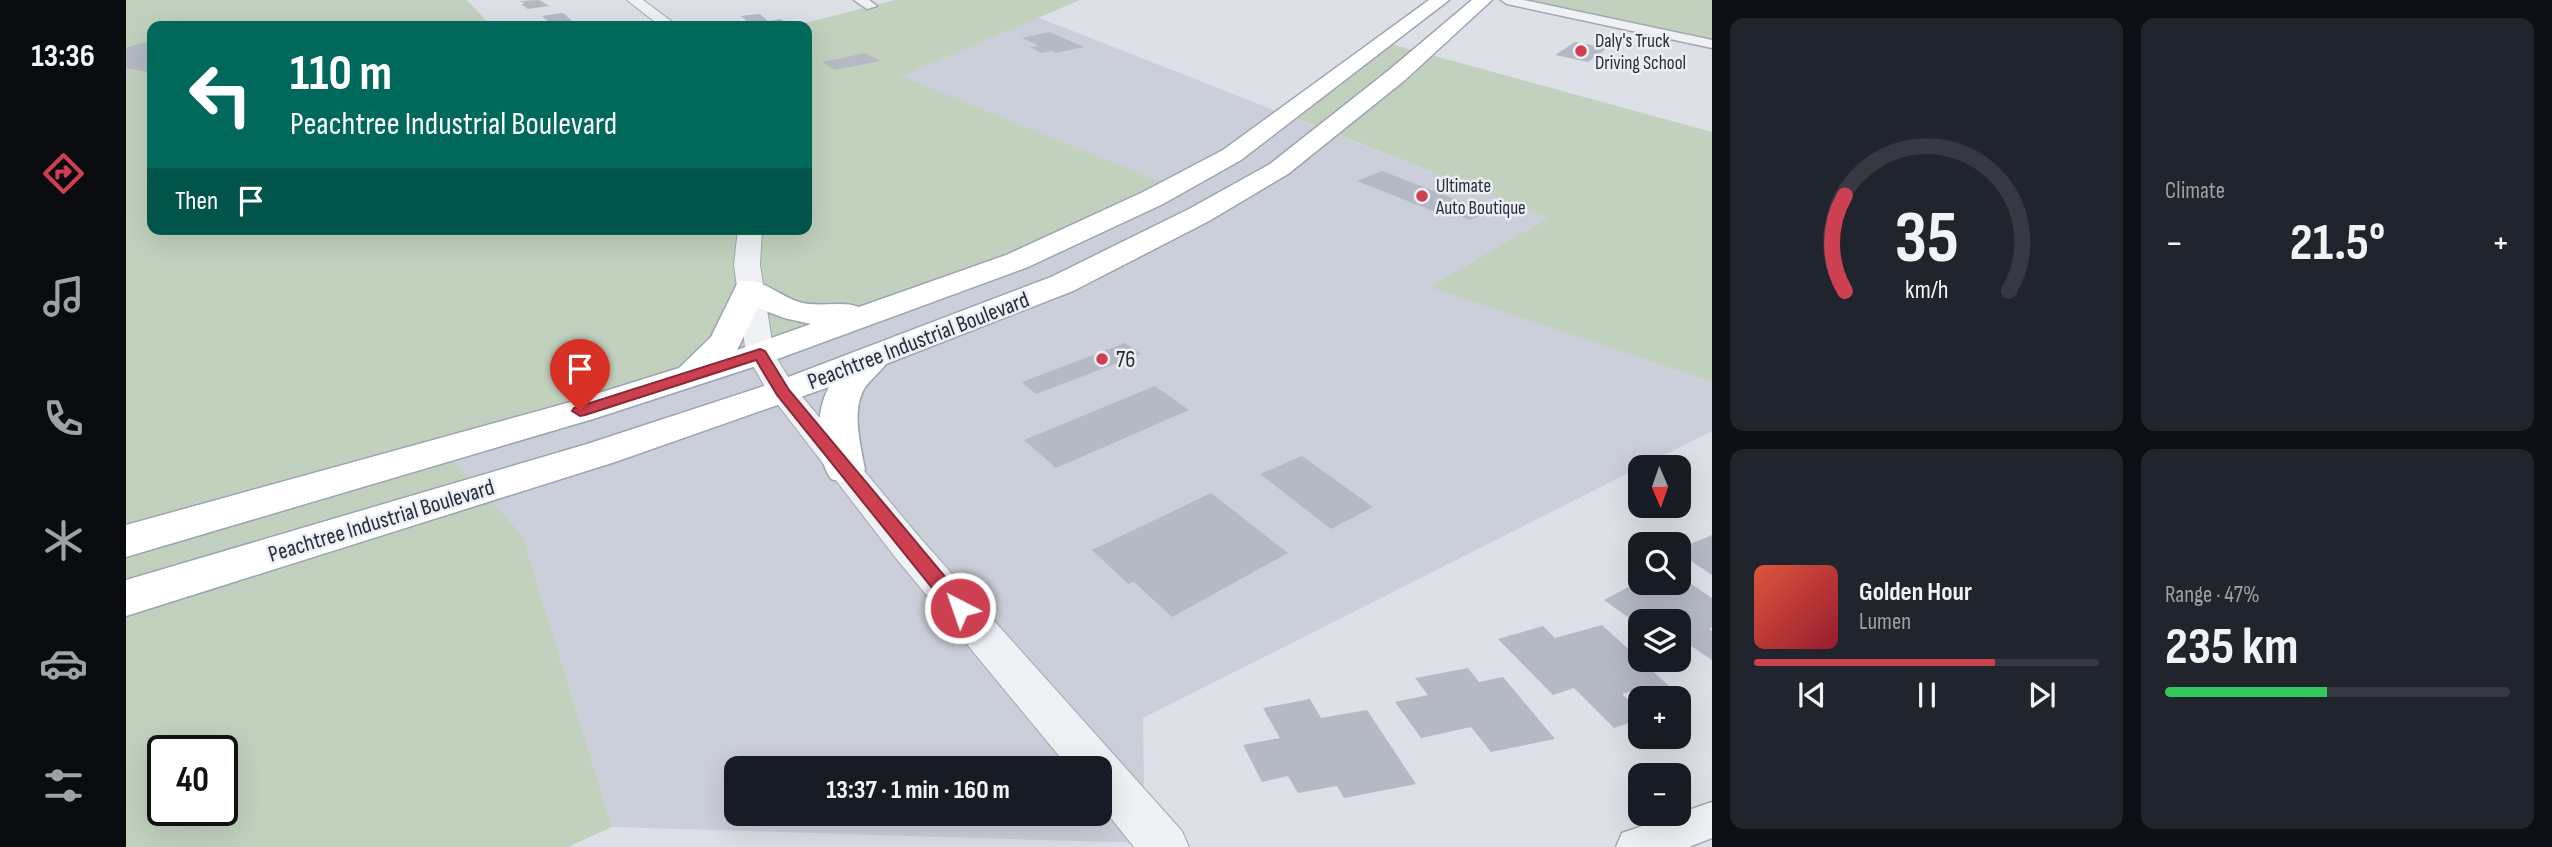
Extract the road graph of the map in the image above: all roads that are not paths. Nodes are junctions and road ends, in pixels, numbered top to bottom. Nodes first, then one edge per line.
1 (634, 0) edge
2 (1440, 0) edge
3 (1483, 0) edge
4 (1507, 0) edge
5 (663, 21) edge
6 (1712, 44) edge
7 (750, 235) edge
8 (749, 289) junction
9 (902, 304) junction
10 (760, 354) junction
11 (875, 357) junction
12 (675, 381) junction
13 (783, 392) junction
14 (845, 470) junction
15 (126, 541) edge
16 (126, 598) edge
17 (1087, 756) edge
18 (1112, 785) edge
19 (1712, 820) edge
20 (1165, 847) edge
21 (1636, 847) edge

1 - 5 street
2 - 9 main road, Peachtree Industrial Boulevard
3 - 11 main road, Peachtree Industrial Boulevard
4 - 6 street
7 - 8 street
8 - 9 main road
8 - 10 street
8 - 12 main road
9 - 10 main road, Peachtree Industrial Boulevard
10 - 12 main road, Peachtree Industrial Boulevard
10 - 13 street
11 - 13 main road, Peachtree Industrial Boulevard
11 - 14 main road
12 - 15 main road, Peachtree Industrial Boulevard
13 - 14 street
13 - 16 main road, Peachtree Industrial Boulevard
14 - 17 street
18 - 20 street
19 - 21 street

